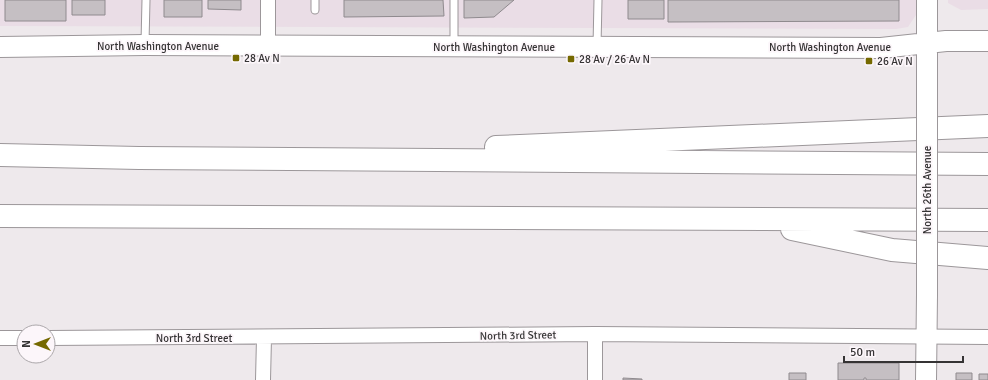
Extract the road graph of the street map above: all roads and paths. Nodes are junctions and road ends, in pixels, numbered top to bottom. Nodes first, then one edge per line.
1 (146, 0) edge
2 (268, 0) edge
3 (315, 0) edge
4 (454, 0) edge
5 (598, 0) edge
6 (927, 0) edge
7 (315, 10) dead end
8 (988, 41) edge
9 (927, 43) junction
10 (145, 45) junction
11 (454, 46) junction
12 (0, 47) edge
13 (268, 47) junction
14 (597, 48) junction
15 (988, 126) edge
16 (0, 155) edge
17 (229, 159) junction
18 (988, 164) edge
19 (0, 216) edge
20 (748, 220) junction
21 (988, 220) edge
22 (988, 258) edge
23 (595, 334) junction
24 (927, 337) junction
25 (988, 337) edge
26 (0, 338) edge
27 (16, 338) edge
28 (56, 338) edge
29 (264, 338) junction
30 (263, 380) edge
31 (595, 380) edge
32 (926, 380) edge

1 - 10 lane
2 - 13 street
3 - 7 lane
4 - 11 lane
5 - 14 lane
6 - 9 street, North 26th Avenue
8 - 9 street, North Washington Avenue
9 - 14 street, North Washington Avenue
9 - 24 street, North 26th Avenue, bridge
10 - 12 street, North Washington Avenue
10 - 13 street, North Washington Avenue
11 - 13 street, North Washington Avenue
11 - 14 street, North Washington Avenue
15 - 17 highway
16 - 17 highway
17 - 18 highway
19 - 20 highway
20 - 21 highway
20 - 22 highway
23 - 24 street, North 3rd Street
23 - 29 street, North 3rd Street
23 - 31 street
24 - 25 street, North 3rd Street
24 - 32 street, North 26th Avenue
26 - 27 street
28 - 29 street, North 3rd Street
29 - 30 street

